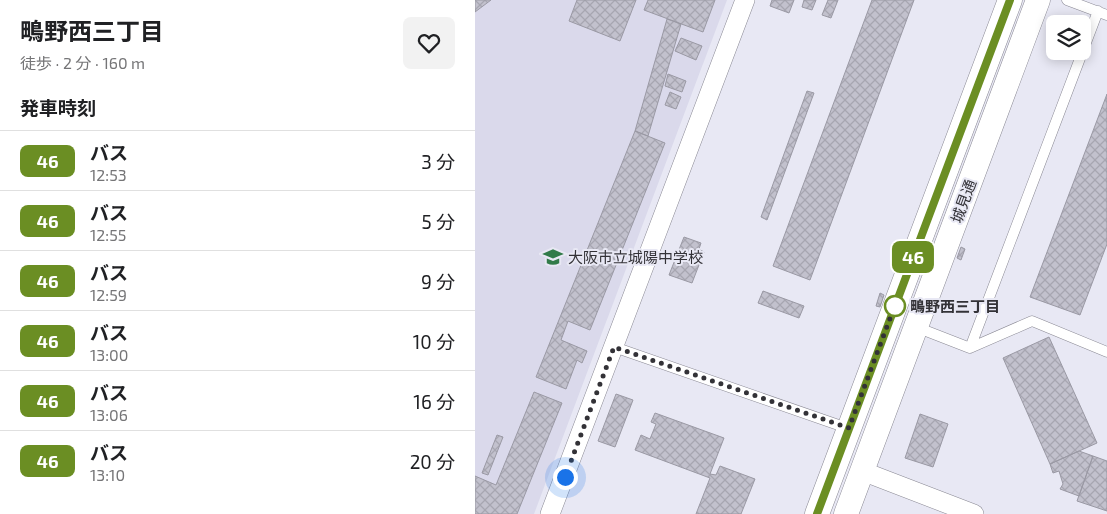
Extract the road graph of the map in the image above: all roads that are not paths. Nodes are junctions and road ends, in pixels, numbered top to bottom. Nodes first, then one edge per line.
1 (745, 0) edge
2 (1010, 0) edge
3 (1039, 0) edge
4 (1067, 0) edge
5 (1102, 13) edge
6 (916, 327) junction
7 (614, 347) junction
8 (970, 348) junction
9 (1107, 352) edge
10 (849, 428) junction
11 (862, 472) junction
12 (550, 514) edge
13 (817, 514) edge
14 (846, 514) edge
15 (974, 514) edge

1 - 7 street
2 - 10 street, 城見通
3 - 6 street, 城見通
4 - 5 lane
5 - 8 lane
6 - 8 lane
6 - 11 street, 城見通
7 - 10 lane
7 - 12 street
8 - 9 lane
10 - 13 street, 城見通
11 - 14 street, 城見通
11 - 15 street

